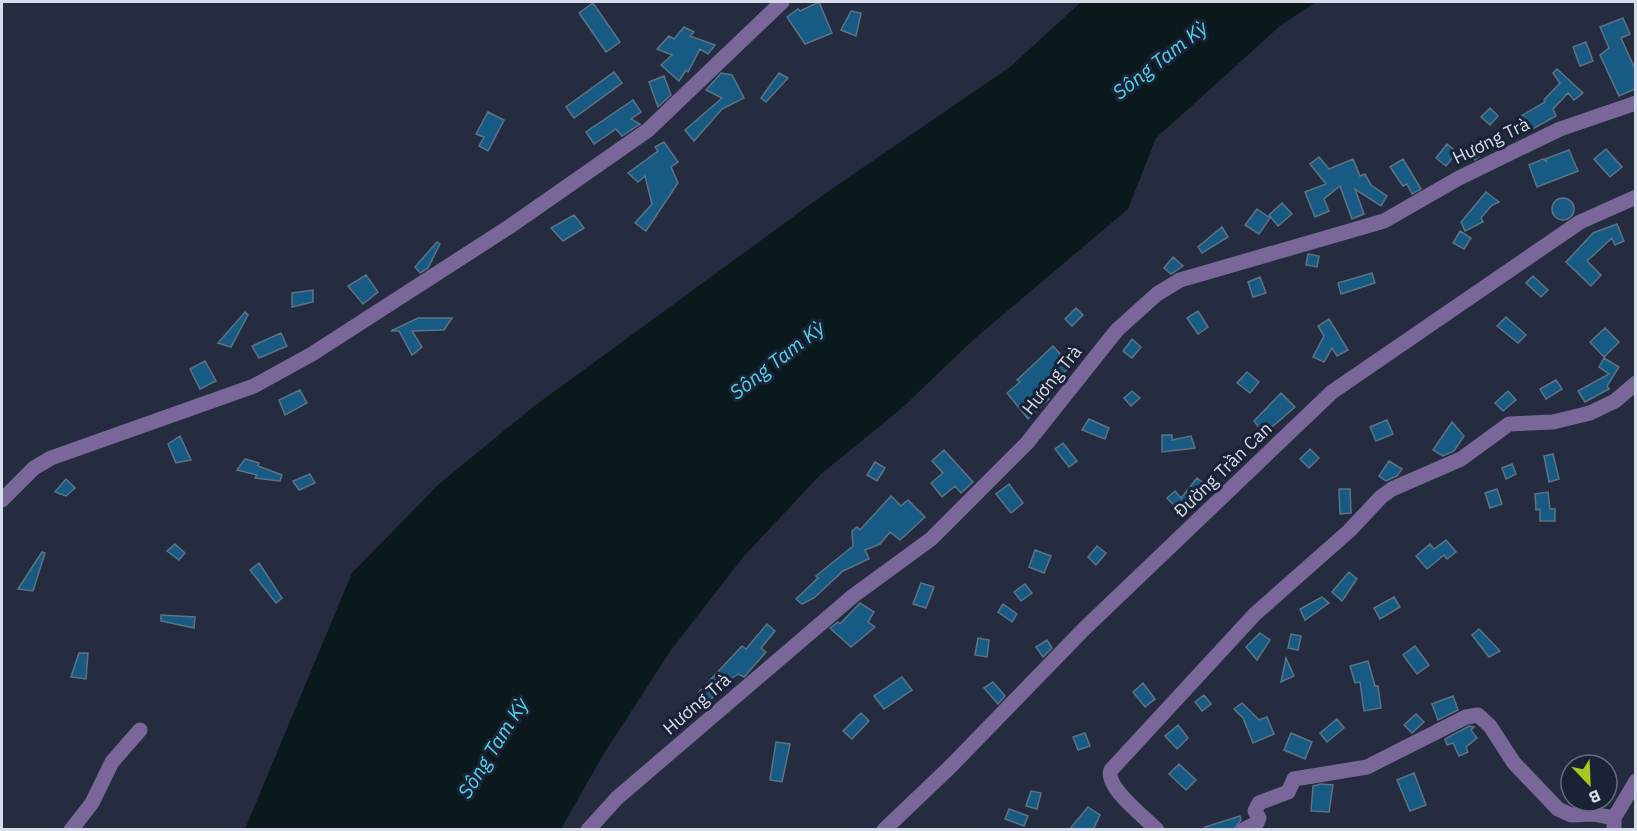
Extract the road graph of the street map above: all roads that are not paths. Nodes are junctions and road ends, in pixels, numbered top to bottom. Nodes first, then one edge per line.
1 (782, 2) edge
2 (1635, 103) edge
3 (1635, 197) edge
4 (1635, 383) edge
5 (2, 500) edge
6 (140, 730) dead end
7 (1635, 781) edge
8 (1614, 824) edge
9 (71, 830) edge
10 (588, 830) edge
11 (884, 830) edge
12 (1156, 830) edge
13 (1243, 830) edge

1 - 5 street
2 - 10 street, Hương Trà
3 - 11 street, Đường Trần Can
4 - 12 street
6 - 9 street
7 - 8 street
8 - 13 street

